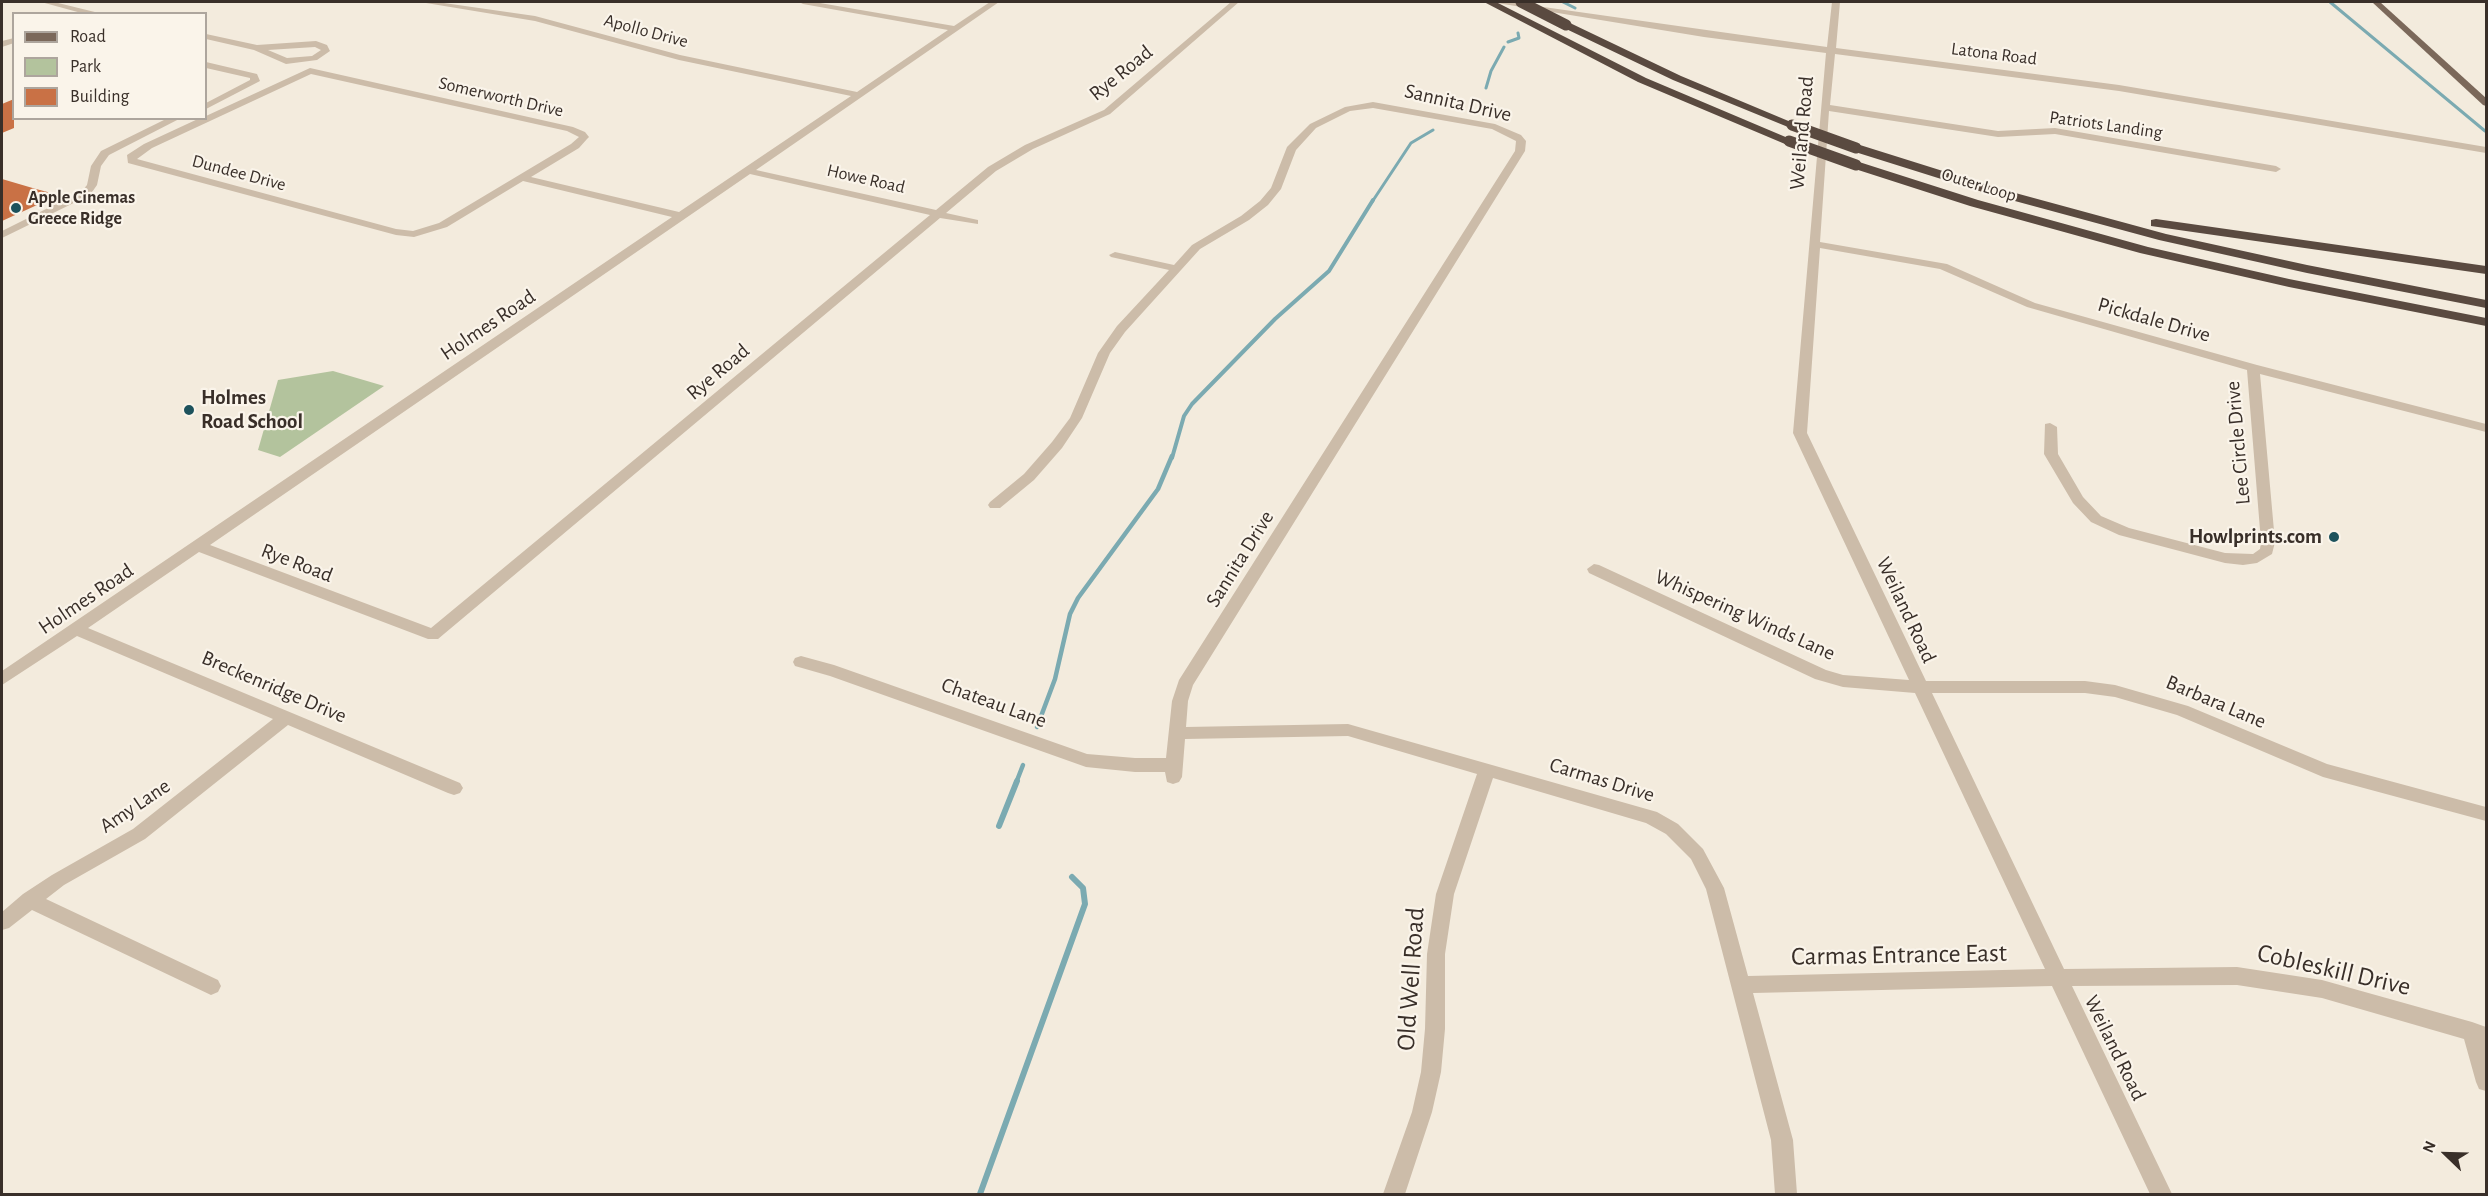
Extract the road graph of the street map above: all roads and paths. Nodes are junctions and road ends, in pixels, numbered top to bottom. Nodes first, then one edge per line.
1 (45, 2) edge
2 (424, 2) edge
3 (803, 2) edge
4 (995, 2) edge
5 (1235, 2) edge
6 (1489, 2) edge
7 (1495, 2) edge
8 (1521, 2) edge
9 (1836, 2) edge
10 (2376, 2) edge
11 (90, 12) edge
12 (954, 29) junction
13 (207, 37) edge
14 (257, 48) junction
15 (1830, 50) junction
16 (326, 51) junction
17 (207, 65) edge
18 (310, 72) junction
19 (859, 95) junction
20 (2487, 103) edge
21 (207, 105) edge
22 (1825, 107) junction
23 (207, 119) edge
24 (173, 120) edge
25 (205, 120) edge
26 (2487, 150) edge
27 (2276, 169) dead end
28 (749, 171) junction
29 (522, 178) junction
30 (1954, 180) junction
31 (938, 214) junction
32 (681, 216) junction
33 (974, 222) dead end
34 (2, 235) edge
35 (1814, 244) junction
36 (1115, 255) dead end
37 (1174, 268) junction
38 (2487, 270) edge
39 (2487, 304) edge
40 (2487, 322) edge
41 (2253, 369) junction
42 (2050, 427) dead end
43 (2487, 428) edge
44 (995, 505) dead end
45 (198, 546) junction
46 (1594, 569) dead end
47 (76, 629) junction
48 (801, 662) dead end
49 (2, 679) edge
50 (1918, 687) junction
51 (287, 717) junction
52 (1178, 733) junction
53 (1487, 770) junction
54 (454, 788) dead end
55 (2487, 814) edge
56 (30, 900) junction
57 (2, 922) edge
58 (2058, 980) junction
59 (1740, 985) junction
60 (211, 987) dead end
61 (2479, 1033) edge
62 (2487, 1082) edge
63 (1394, 1194) edge
64 (1786, 1194) edge
65 (2162, 1194) edge

1 - 11 street
2 - 19 street, Apollo Drive
3 - 12 street
4 - 12 street, Holmes Road
5 - 31 street, Rye Road
6 - 40 highway, Outer Loop, bridge
7 - 15 street, Latona Road
8 - 30 highway, Outer Loop, bridge
9 - 15 street, Weiland Road
10 - 20 main road
12 - 19 street, Holmes Road
13 - 14 street
14 - 16 street
14 - 16 street
15 - 22 street, Weiland Road
15 - 26 street, Latona Road
16 - 18 street
17 - 21 street
18 - 23 street, Dundee Drive
18 - 29 street, Somerworth Drive
19 - 28 street, Holmes Road
22 - 27 street, Patriots Landing
22 - 35 street, Weiland Road
24 - 34 street
25 - 29 street, Dundee Drive
28 - 31 street, Howe Road
28 - 32 street, Holmes Road
29 - 32 street
30 - 38 highway
30 - 39 highway, Outer Loop
31 - 33 street, Howe Road
31 - 45 street, Rye Road
32 - 45 street, Holmes Road
35 - 41 street, Pickdale Drive
35 - 50 street, Weiland Road
36 - 37 street
37 - 44 street, Sannita Drive
37 - 52 street, Sannita Drive
41 - 42 street, Lee Circle Drive
41 - 43 street, Pickdale Drive
45 - 47 street, Holmes Road
46 - 50 street, Whispering Winds Lane
47 - 49 street, Holmes Road
47 - 51 street, Breckenridge Drive
48 - 52 street, Chateau Lane
50 - 55 street, Barbara Lane
50 - 58 street, Weiland Road
51 - 54 street, Breckenridge Drive
51 - 56 street, Amy Lane
52 - 53 street, Carmas Drive
53 - 59 street, Carmas Drive
53 - 63 street, Old Well Road
56 - 57 street, Amy Lane
56 - 60 street
58 - 59 street, Carmas Entrance East
58 - 61 street, Cobleskill Drive
58 - 65 street, Weiland Road
59 - 64 street, Carmas Drive
61 - 62 street

